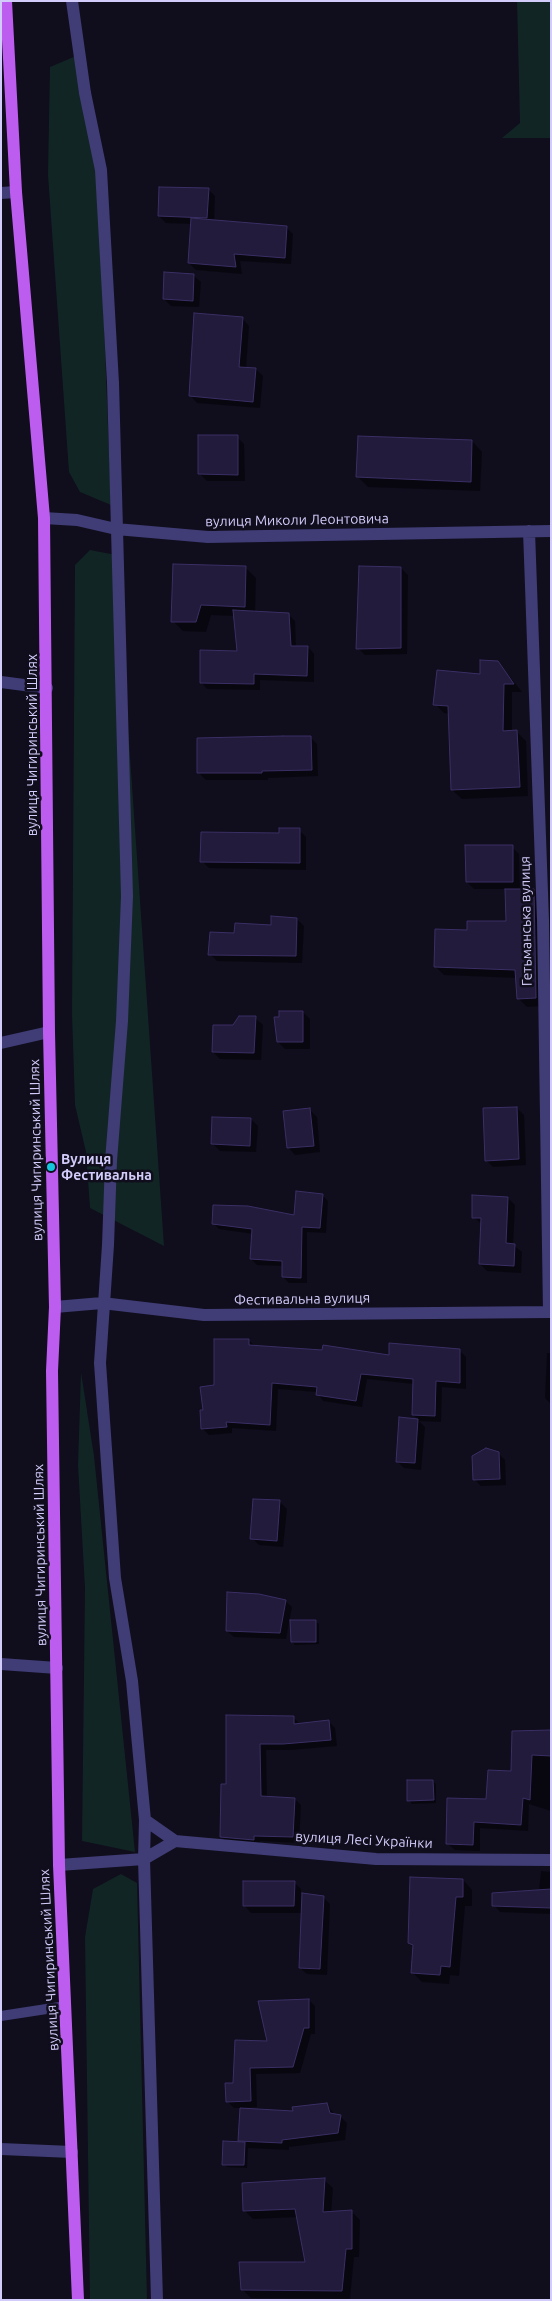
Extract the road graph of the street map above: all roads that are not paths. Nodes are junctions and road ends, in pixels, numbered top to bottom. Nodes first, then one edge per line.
1 (6, 1) edge
2 (72, 1) edge
3 (16, 192) junction
4 (1, 193) edge
5 (44, 518) junction
6 (116, 529) junction
7 (529, 531) junction
8 (551, 532) edge
9 (1, 682) edge
10 (47, 688) junction
11 (547, 920) edge
12 (49, 1032) junction
13 (1, 1043) edge
14 (102, 1303) junction
15 (54, 1307) junction
16 (550, 1312) edge
17 (1, 1664) edge
18 (57, 1668) junction
19 (145, 1820) junction
20 (175, 1841) junction
21 (144, 1859) junction
22 (551, 1860) edge
23 (59, 1865) junction
24 (66, 2006) junction
25 (1, 2016) edge
26 (1, 2149) edge
27 (72, 2152) junction
28 (78, 2300) edge
29 (157, 2300) edge

1 - 3 main road, вулиця Чигиринський Шлях
2 - 6 street
3 - 4 street
3 - 5 main road, вулиця Чигиринський Шлях
5 - 6 street, вулиця Миколи Леонтовича
5 - 10 main road, вулиця Чигиринський Шлях
6 - 7 street, вулиця Миколи Леонтовича
6 - 14 street
7 - 8 street, вулиця Миколи Леонтовича
7 - 11 street, Гетьманська вулиця
9 - 10 street
10 - 12 main road, вулиця Чигиринський Шлях
11 - 16 street, Гетьманська вулиця
12 - 13 street
12 - 15 main road, вулиця Чигиринський Шлях
14 - 15 street, Фестивальна вулиця
14 - 16 street, Фестивальна вулиця
14 - 19 street
15 - 18 main road, вулиця Чигиринський Шлях
17 - 18 street
18 - 23 main road, вулиця Чигиринський Шлях
19 - 20 street
19 - 21 street
20 - 21 street
20 - 22 street, вулиця Лесі Українки
21 - 23 street
21 - 29 street
23 - 24 main road, вулиця Чигиринський Шлях
24 - 25 lane
24 - 27 main road, вулиця Чигиринський Шлях
26 - 27 street
27 - 28 main road, вулиця Чигиринський Шлях

